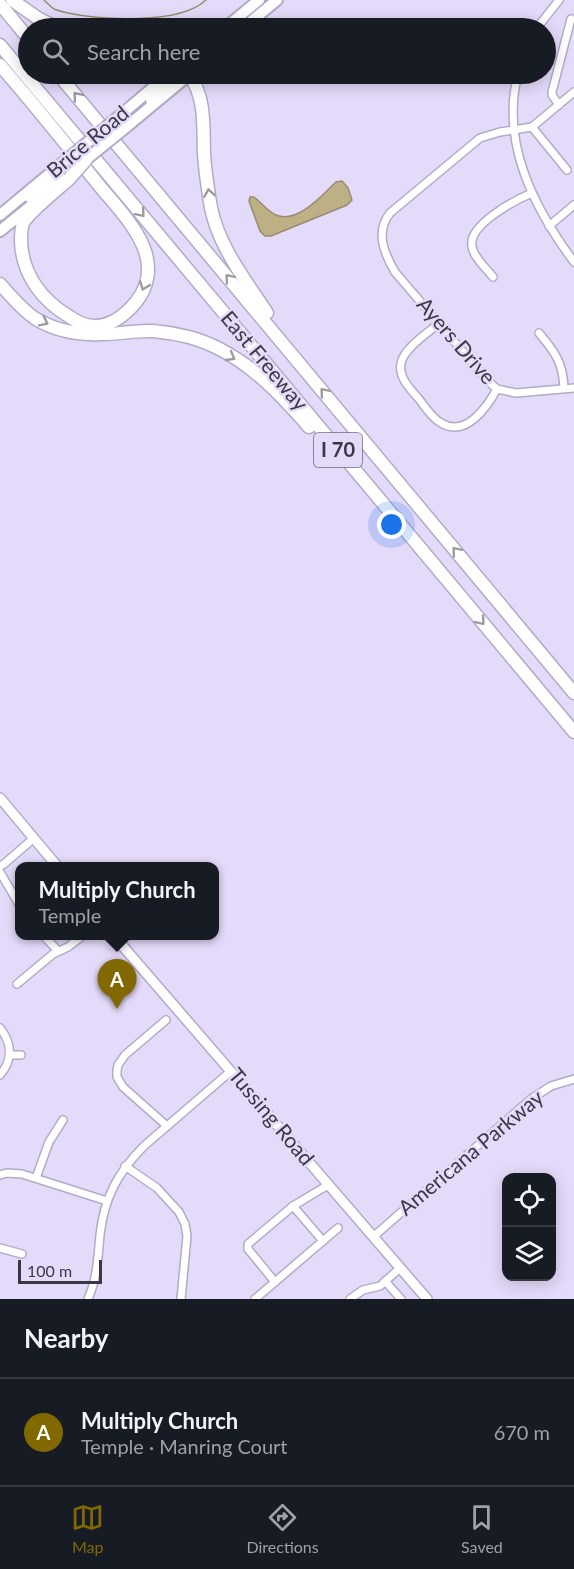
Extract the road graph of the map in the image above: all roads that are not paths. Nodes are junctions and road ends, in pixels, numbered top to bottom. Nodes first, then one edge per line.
1 (12, 0) edge
2 (259, 0) edge
3 (277, 0) edge
4 (559, 0) edge
5 (0, 4) edge
6 (38, 18) edge
7 (237, 18) edge
8 (255, 18) edge
9 (545, 18) edge
10 (572, 19) dead end
11 (18, 26) edge
12 (0, 45) edge
13 (0, 65) edge
14 (18, 67) edge
15 (556, 77) edge
16 (32, 84) edge
17 (66, 84) edge
18 (159, 84) edge
19 (164, 84) edge
20 (178, 84) edge
21 (196, 84) edge
22 (516, 84) edge
23 (554, 84) edge
24 (574, 92) edge
25 (559, 105) junction
26 (131, 123) junction
27 (531, 128) junction
28 (513, 130) junction
29 (85, 161) joint
30 (567, 171) dead end
31 (68, 177) junction
32 (532, 192) junction
33 (574, 205) edge
34 (3, 213) edge
35 (549, 226) junction
36 (0, 231) edge
37 (574, 262) edge
38 (493, 277) dead end
39 (0, 284) edge
40 (439, 323) junction
41 (539, 333) dead end
42 (294, 355) junction
43 (564, 388) junction
44 (574, 388) edge
45 (497, 389) junction
46 (460, 597) junction
47 (574, 693) edge
48 (574, 732) edge
49 (0, 798) edge
50 (34, 838) junction
51 (53, 862) edge
52 (0, 866) edge
53 (0, 872) edge
54 (15, 898) edge
55 (48, 940) edge
56 (77, 940) edge
57 (117, 940) edge
58 (58, 951) junction
59 (17, 984) dead end
60 (166, 1020) dead end
61 (0, 1028) edge
62 (10, 1055) junction
63 (21, 1055) dead end
64 (231, 1071) junction
65 (0, 1075) edge
66 (574, 1079) edge
67 (63, 1120) dead end
68 (167, 1126) junction
69 (125, 1166) junction
70 (0, 1175) edge
71 (36, 1178) junction
72 (328, 1185) junction
73 (107, 1201) junction
74 (293, 1206) junction
75 (338, 1228) dead end
76 (373, 1236) junction
77 (323, 1241) junction
78 (0, 1248) edge
79 (22, 1254) dead end
80 (400, 1268) junction
81 (386, 1281) junction
82 (275, 1282) junction
83 (88, 1299) edge
84 (181, 1299) edge
85 (255, 1299) edge
86 (350, 1299) edge
87 (400, 1299) edge
88 (427, 1299) edge

1 - 6 highway
2 - 7 main road
3 - 8 main road
4 - 9 street
5 - 11 highway
10 - 15 street
12 -> 14 highway, East Freeway / I 70
13 -> 31 highway
16 -> 46 highway, East Freeway / I 70
42 -> 17 highway, East Freeway / I 70
18 - 34 main road, Brice Road, bridge
19 - 26 main road, Brice Road
20 - 26 main road, Brice Road
42 -> 21 highway
22 - 28 street
23 - 25 street
24 - 25 street
25 - 27 street
26 - 29 main road, Brice Road, bridge
27 - 28 street
27 - 30 street
28 - 32 street
28 - 40 street, Ayers Drive
29 - 31 highway, bridge
31 - 34 main road, Brice Road
31 - 36 main road, Brice Road
32 - 35 street
32 - 38 street
33 - 35 street
35 - 37 street
39 -> 46 highway
40 - 45 street, Ayers Drive
40 - 45 street
41 - 43 street
47 -> 42 highway, East Freeway / I 70
43 - 44 street, Ayers Drive
43 - 45 street, Ayers Drive
46 -> 48 highway, East Freeway / I 70
49 - 50 main road
50 - 51 main road
50 - 52 street
53 - 54 street
55 - 58 street
56 - 58 street
57 - 64 main road, Tussing Road
58 - 59 street
60 - 68 street
61 - 62 street
62 - 63 street
62 - 65 street
64 - 68 street
64 - 72 main road, Tussing Road
66 - 76 street, Americana Parkway
67 - 71 street
68 - 69 street
69 - 73 street
69 - 84 street
70 - 71 street
71 - 73 street
72 - 74 street
72 - 76 main road, Tussing Road
73 - 83 street
74 - 77 street
74 - 82 street
75 - 77 street
76 - 80 main road, Tussing Road
77 - 82 street
78 - 79 street
80 - 81 street
80 - 88 main road, Tussing Road
81 - 86 street
81 - 87 street
82 - 85 street

